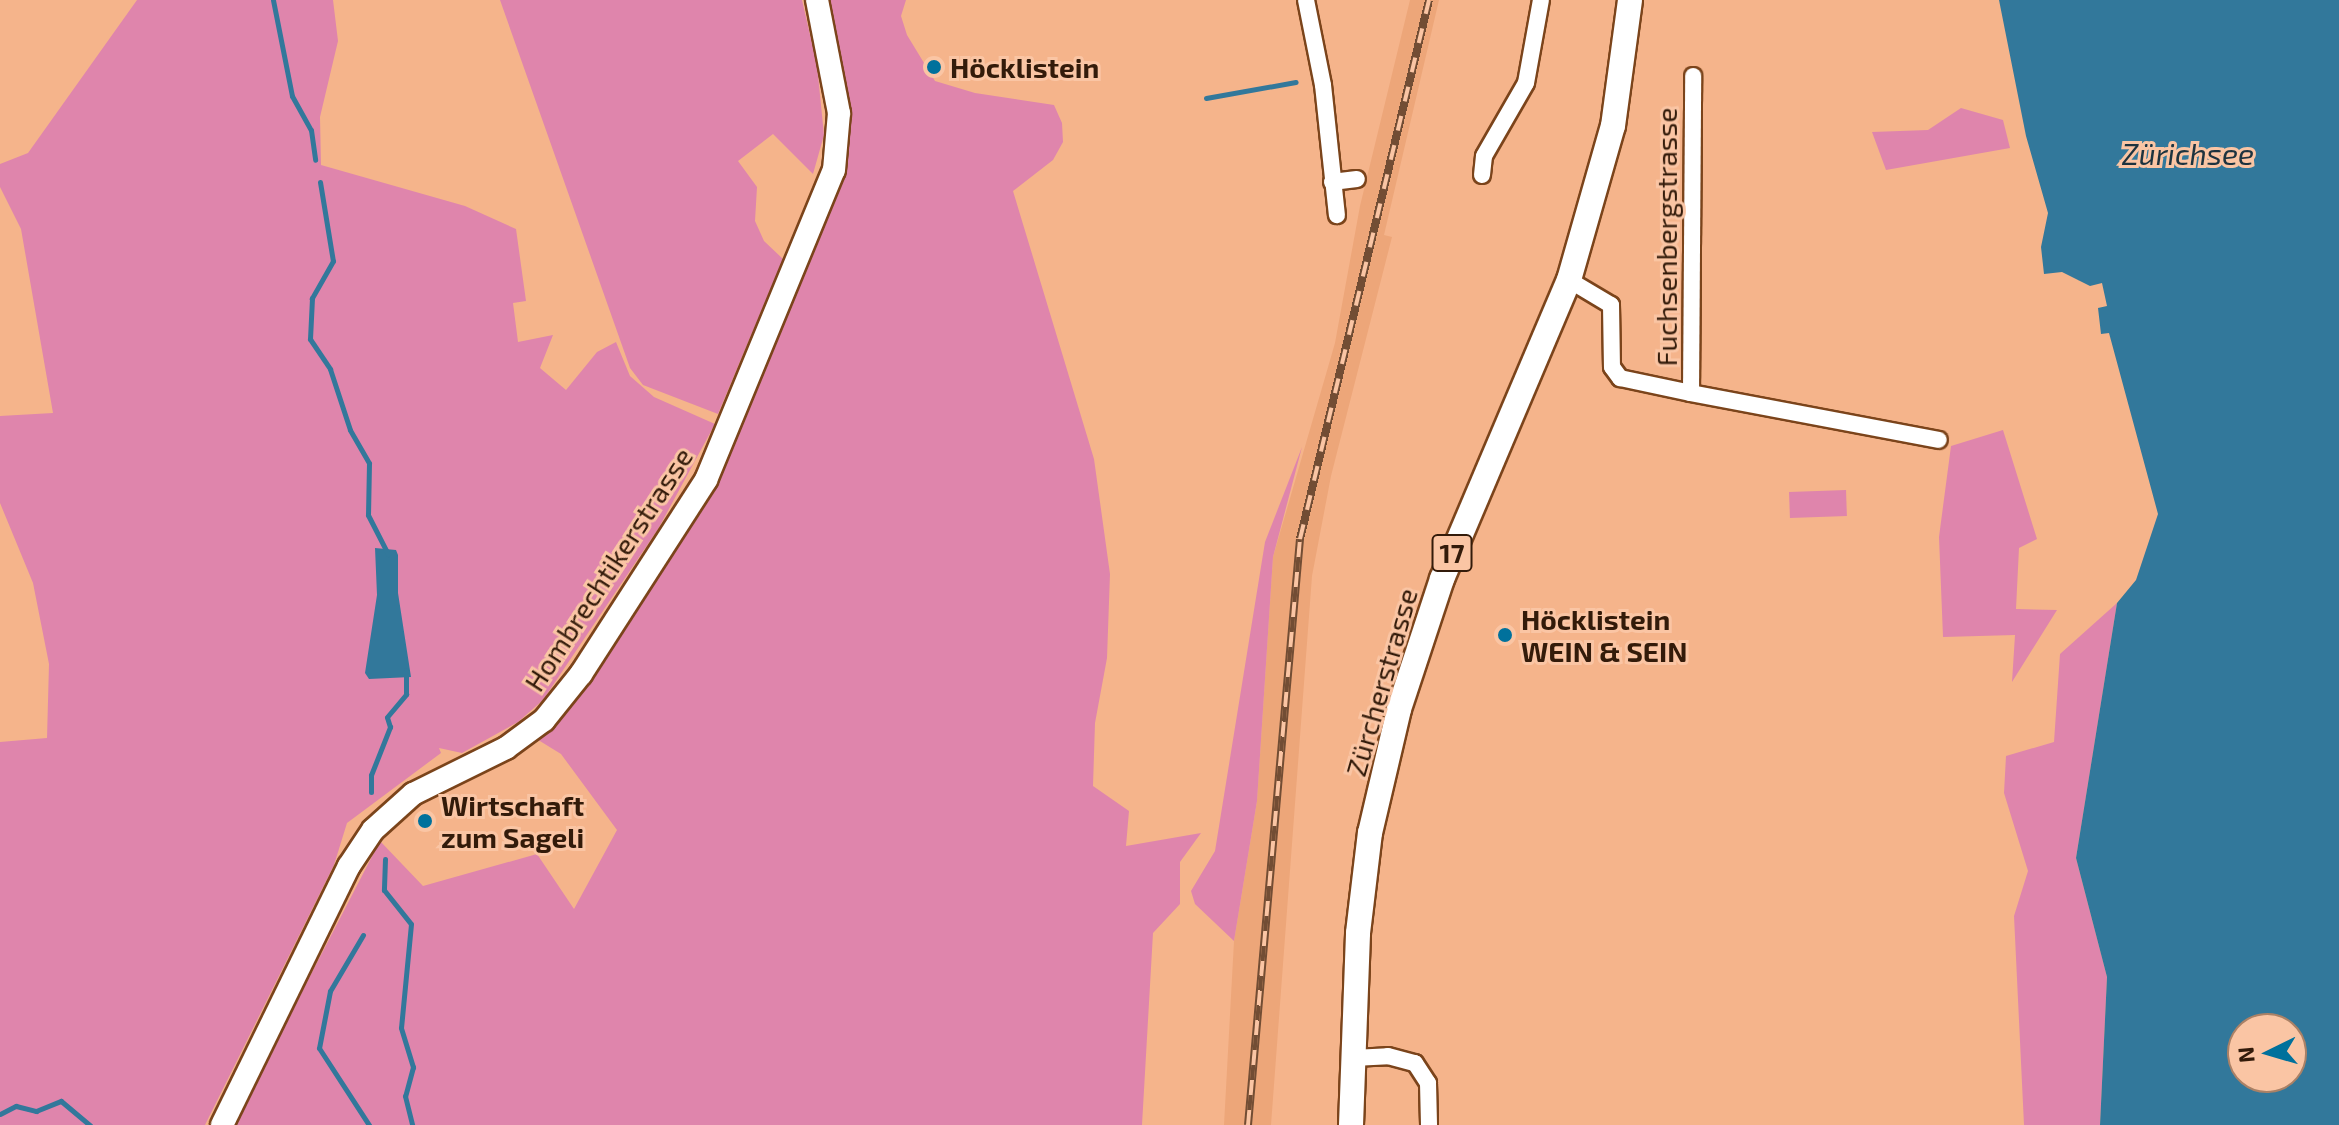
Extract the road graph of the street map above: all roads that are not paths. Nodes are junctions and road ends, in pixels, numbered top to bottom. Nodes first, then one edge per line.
1 (817, 0) edge
2 (1306, 0) edge
3 (1541, 0) edge
4 (1630, 0) edge
5 (1693, 76) dead end
6 (1482, 175) dead end
7 (1357, 179) dead end
8 (1332, 182) junction
9 (1337, 215) dead end
10 (1569, 280) junction
11 (1691, 393) junction
12 (1939, 440) dead end
13 (1353, 1058) junction
14 (225, 1118) edge
15 (1351, 1125) edge
16 (1429, 1125) edge

1 - 14 street, Hombrechtikerstrasse
2 - 8 street
3 - 6 street
4 - 10 main road, Zürcherstrasse / 17
5 - 11 street, Fuchsenbergstrasse
7 - 8 street
8 - 9 street
10 - 11 street, Fuchsenbergstrasse
10 - 13 main road, Zürcherstrasse / 17
11 - 12 street
13 - 15 main road, Zürcherstrasse / 17
13 - 16 street

